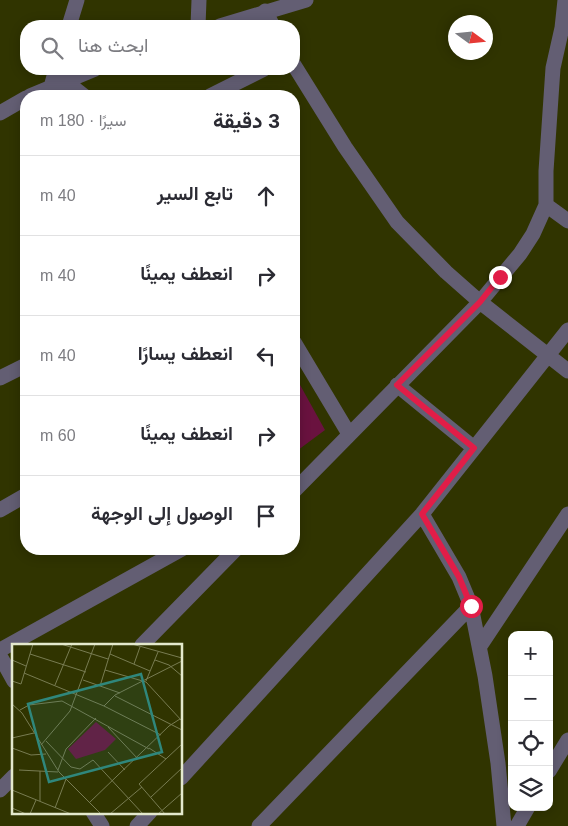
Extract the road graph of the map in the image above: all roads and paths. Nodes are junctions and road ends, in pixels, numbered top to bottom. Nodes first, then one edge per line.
1 (77, 0) edge
2 (199, 0) edge
3 (306, 0) edge
4 (565, 0) edge
5 (265, 11) junction
6 (70, 20) edge
7 (198, 20) edge
8 (238, 20) edge
9 (270, 20) edge
10 (300, 74) edge
11 (72, 75) edge
12 (252, 75) edge
13 (57, 79) edge
14 (40, 90) edge
15 (74, 90) edge
16 (222, 90) edge
17 (20, 101) edge
18 (0, 113) edge
19 (546, 205) junction
20 (568, 221) edge
21 (480, 302) junction
22 (568, 330) edge
23 (300, 352) edge
24 (547, 356) junction
25 (20, 368) edge
26 (568, 371) edge
27 (0, 378) edge
28 (397, 385) junction
29 (349, 434) junction
30 (474, 448) junction
31 (300, 483) edge
32 (20, 498) edge
33 (0, 510) edge
34 (422, 514) junction
35 (567, 518) edge
36 (171, 555) edge
37 (230, 555) edge
38 (471, 606) junction
39 (143, 644) edge
40 (480, 646) junction
41 (0, 650) edge
42 (0, 656) edge
43 (12, 677) edge
44 (568, 740) edge
45 (553, 766) edge
46 (182, 777) edge
47 (12, 778) edge
48 (0, 790) edge
49 (525, 811) edge
50 (94, 814) edge
51 (148, 814) edge
52 (102, 826) edge
53 (137, 826) edge
54 (259, 826) edge
55 (504, 826) edge
56 (516, 826) edge

1 - 6 street
2 - 7 street
3 - 5 street
4 - 19 street
5 - 8 street
5 - 9 street
10 - 21 street
11 - 13 street
12 - 16 street
13 - 14 street
13 - 15 street
17 - 18 street
19 - 20 street
19 - 21 street
21 - 24 street
21 - 28 street
22 - 24 street
23 - 29 street
24 - 26 street
24 - 30 street
25 - 27 street
28 - 29 street
28 - 30 street
29 - 31 street
30 - 34 street
32 - 33 street
34 - 38 street
34 - 46 street
35 - 40 street
36 - 41 street
37 - 39 street
38 - 40 street
38 - 54 street
40 - 55 street
42 - 43 street
44 - 45 street
47 - 48 street
49 - 56 street
50 - 52 street
51 - 53 street

